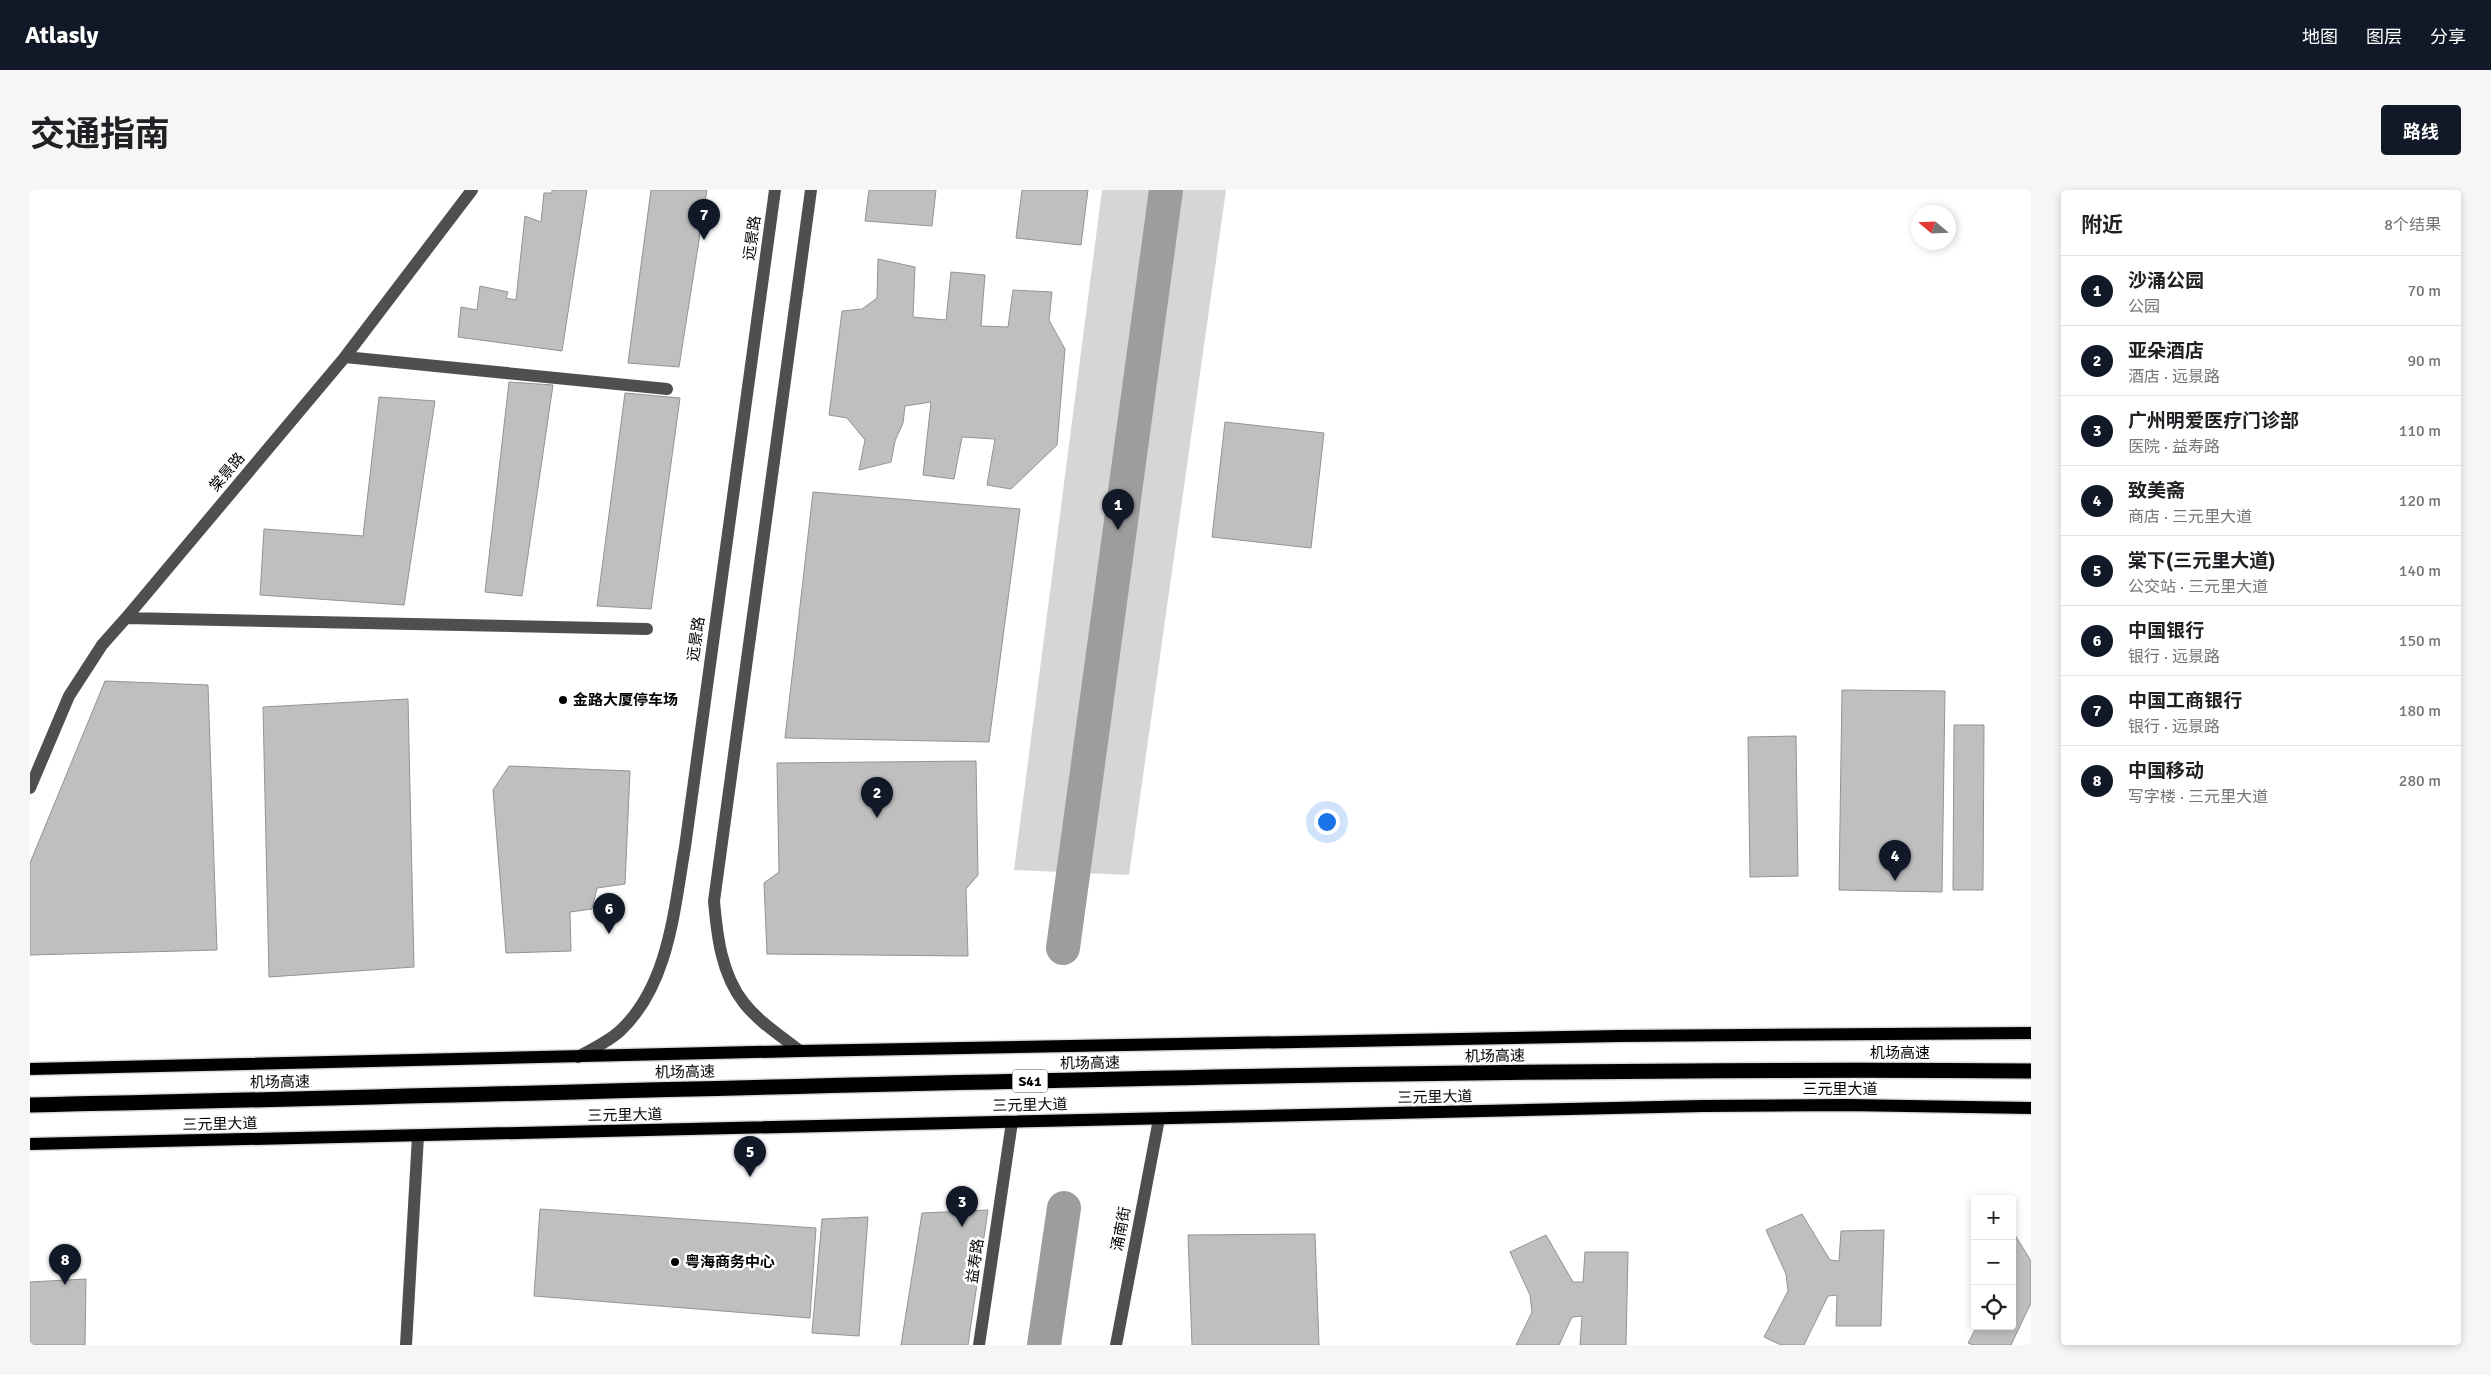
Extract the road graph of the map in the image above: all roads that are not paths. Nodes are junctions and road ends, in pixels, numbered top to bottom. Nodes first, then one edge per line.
1 (472, 190) edge
2 (775, 190) edge
3 (811, 190) edge
4 (345, 357) junction
5 (667, 388) dead end
6 (126, 618) junction
7 (647, 629) dead end
8 (30, 788) edge
9 (2031, 1033) edge
10 (800, 1051) junction
11 (578, 1057) junction
12 (30, 1069) edge
13 (2031, 1071) edge
14 (30, 1105) edge
15 (2031, 1108) edge
16 (1159, 1119) junction
17 (1012, 1122) junction
18 (418, 1136) junction
19 (30, 1144) edge
20 (406, 1345) edge
21 (979, 1345) edge
22 (1116, 1345) edge

1 - 4 street, 棠景路
2 - 11 street, 远景路
3 - 10 street
4 - 5 street
4 - 6 street, 棠景路
6 - 7 street
6 - 8 street, 棠景路
9 - 10 main road
10 - 11 main road
11 - 12 main road
13 - 14 highway, 机场高速 / S41
15 - 16 main road, 三元里大道
16 - 17 main road, 三元里大道
16 - 22 street, 涌南街
17 - 18 main road, 三元里大道
17 - 21 street, 益寿路
18 - 19 main road, 三元里大道
18 - 20 street

